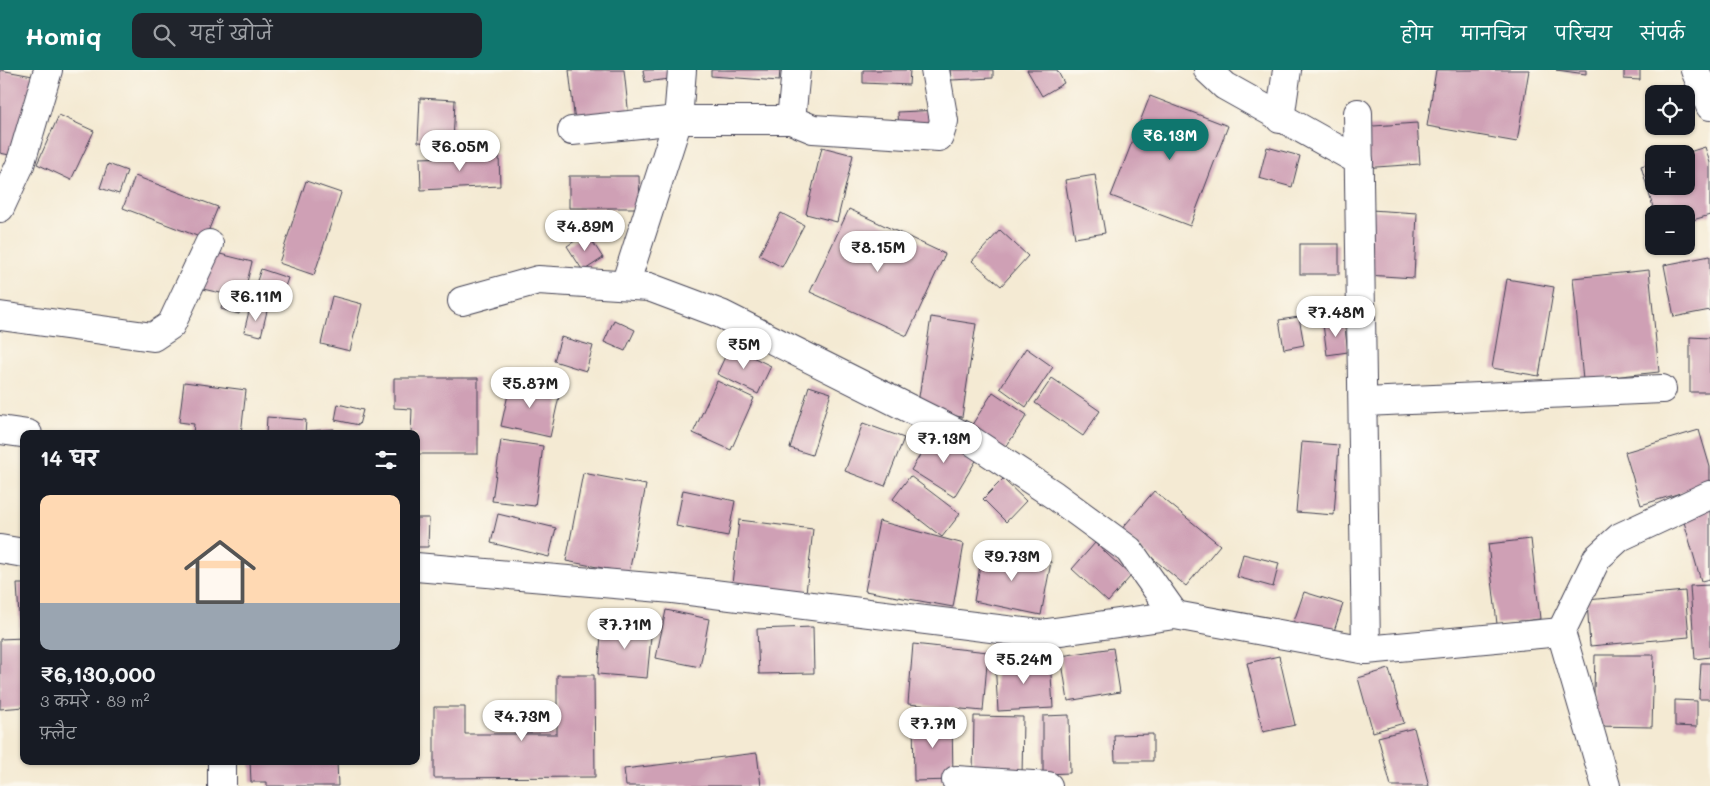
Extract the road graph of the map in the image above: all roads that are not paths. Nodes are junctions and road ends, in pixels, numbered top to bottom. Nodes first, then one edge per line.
1 (682, 70) edge
2 (796, 70) edge
3 (935, 70) edge
4 (1208, 70) edge
5 (1287, 70) edge
6 (1695, 70) edge
7 (45, 71) edge
8 (1710, 106) edge
9 (1358, 113) dead end
10 (1280, 119) junction
11 (678, 120) junction
12 (791, 120) junction
13 (572, 131) dead end
14 (1359, 161) junction
15 (10, 163) edge
16 (0, 208) edge
17 (208, 244) dead end
18 (625, 285) junction
19 (462, 301) dead end
20 (0, 316) edge
21 (1662, 389) dead end
22 (1364, 402) junction
23 (0, 430) edge
24 (20, 433) edge
25 (1710, 495) edge
26 (0, 549) edge
27 (20, 552) edge
28 (420, 567) edge
29 (1175, 615) junction
30 (1561, 632) junction
31 (1366, 650) junction
32 (222, 765) edge
33 (956, 780) dead end
34 (222, 786) edge
35 (1048, 786) edge
36 (1606, 786) edge

1 - 11 street
2 - 12 street
3 - 12 street
4 - 10 street
5 - 10 street
6 - 8 street
7 - 15 street
9 - 14 street
10 - 14 street
11 - 12 street
11 - 13 street
11 - 18 street
14 - 22 street
15 - 16 street
17 - 20 street
18 - 19 street
18 - 29 street
21 - 22 street
22 - 31 street
23 - 24 street
25 - 30 street
26 - 27 street
28 - 29 street
29 - 31 street
30 - 31 street
30 - 36 street
32 - 34 street
33 - 35 street

